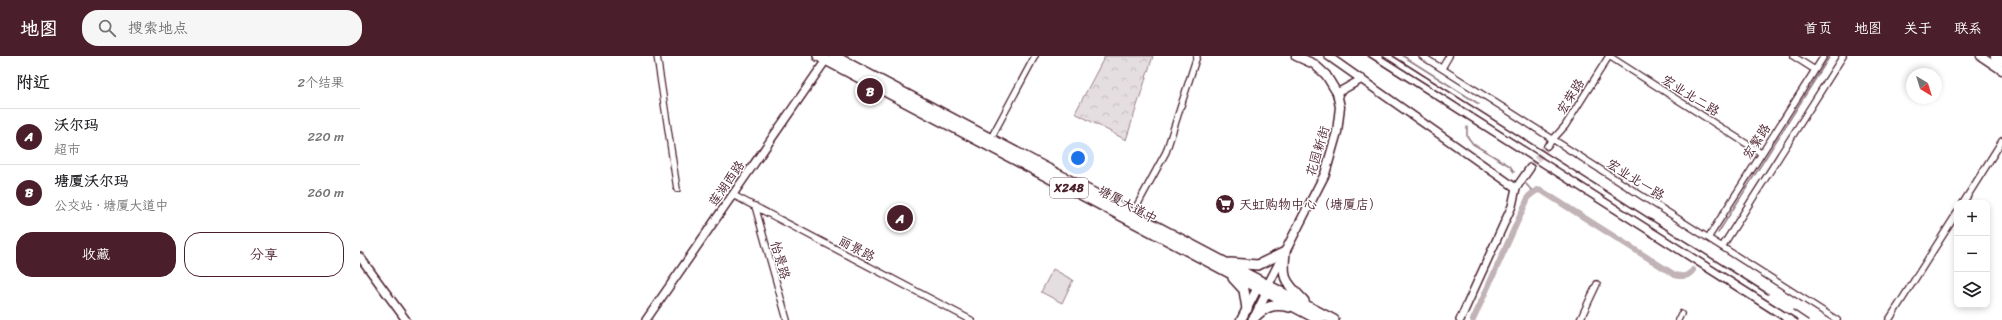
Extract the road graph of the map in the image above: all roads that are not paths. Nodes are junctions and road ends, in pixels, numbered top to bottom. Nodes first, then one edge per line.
1 (657, 56) edge
2 (1035, 56) edge
3 (1197, 56) edge
4 (1296, 56) edge
5 (1328, 56) edge
6 (1422, 56) edge
7 (1450, 56) edge
8 (1609, 56) edge
9 (1793, 56) edge
10 (1824, 56) edge
11 (1842, 56) edge
12 (1981, 56) edge
13 (1995, 56) edge
14 (826, 57) edge
15 (2002, 61) edge
16 (1442, 68) junction
17 (1815, 70) junction
18 (2002, 70) edge
19 (1362, 79) junction
20 (1337, 93) junction
21 (991, 138) junction
22 (1553, 139) junction
23 (2002, 142) edge
24 (1547, 146) tunnel mouth
25 (1762, 153) junction
26 (1530, 168) tunnel mouth
27 (1516, 188) junction
28 (677, 189) dead end
29 (733, 195) junction
30 (1965, 200) edge
31 (755, 206) junction
32 (1132, 213) junction
33 (1954, 218) edge
34 (1708, 238) junction
35 (1722, 247) junction
36 (1285, 252) junction
37 (360, 257) edge
38 (1223, 265) junction
39 (1597, 284) dead end
40 (1258, 288) junction
41 (1268, 289) junction
42 (1247, 309) junction
43 (1305, 309) junction
44 (1681, 314) dead end
45 (1253, 319) edge
46 (406, 320) edge
47 (646, 320) edge
48 (787, 320) edge
49 (971, 320) edge
50 (1241, 320) edge
51 (1319, 320) edge
52 (1334, 320) edge
53 (1460, 320) edge
54 (1580, 320) edge
55 (1678, 320) edge
56 (1837, 320) edge
57 (1889, 320) edge

1 - 28 street
2 - 21 street
3 - 32 street
4 - 20 main road, 花园新街
5 - 19 street
6 - 16 street, 宏业北一路
7 - 16 street
8 - 22 street, 宏荣路
8 - 25 street, 宏业北二路
9 - 17 street
10 - 17 street, 宏繁路
11 - 35 street
12 - 18 main road
13 - 15 main road
14 - 21 main road, 塘厦大道中 / X248
14 - 29 street, 莲湖西路
14 - 38 main road, 塘厦大道中 / X248
16 - 22 street, 宏业北一路
17 - 25 street, 宏繁路
19 - 20 street
19 - 27 street
20 - 36 main road, 花园新街
21 - 32 main road, 塘厦大道中 / X248
22 - 24 street, 宏荣路
22 - 34 street, 宏业北一路
23 - 30 street
25 - 34 street, 宏繁路
26 - 27 street
27 - 53 street
29 - 31 street, 丽景路
29 - 47 street, 莲湖西路
31 - 48 street, 怡景路
31 - 49 street, 丽景路
32 - 38 main road, 塘厦大道中 / X248
33 - 57 street
34 - 35 street, 宏业北一路
35 - 56 street, 宏业北一路
36 - 38 main road
36 - 41 main road, 花园新街
36 - 43 main road
37 - 46 street
38 - 40 main road, 塘厦大道中 / X248
38 - 41 main road, 塘厦大道中 / X248
38 - 42 main road
39 - 54 street
40 - 41 main road, 塘厦大道中 / X248
40 - 42 main road
41 - 43 main road, 塘厦大道中 / X248
41 - 45 main road, 花园新街
42 - 50 main road
43 - 45 main road
43 - 51 main road, 塘厦大道中 / X248
43 - 52 main road, 塘厦大道中 / X248
44 - 55 street

